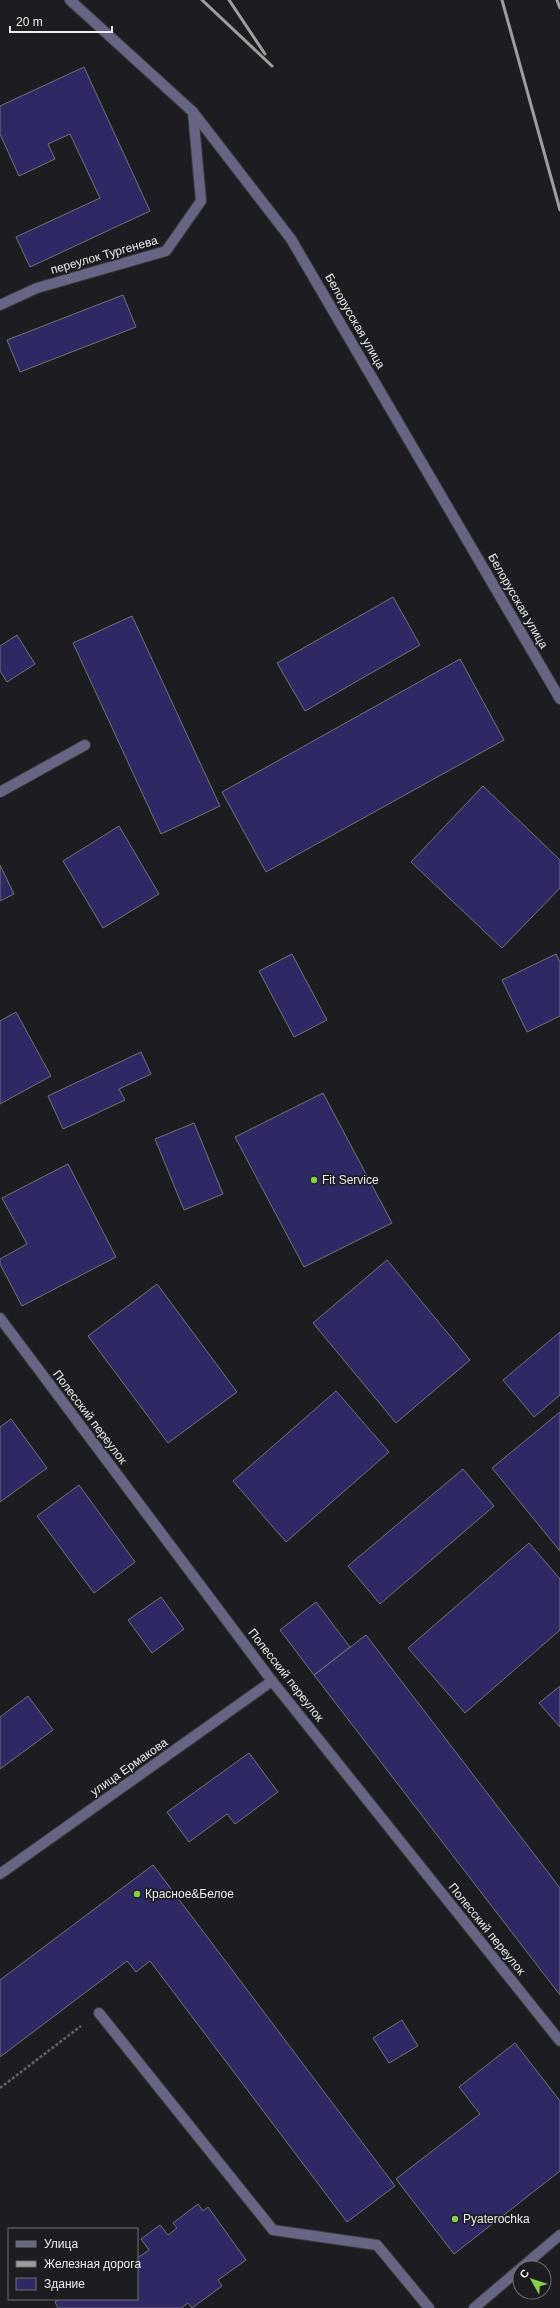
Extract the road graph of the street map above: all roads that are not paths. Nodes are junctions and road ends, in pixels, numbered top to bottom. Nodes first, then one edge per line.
1 (70, 0) edge
2 (192, 112) junction
3 (0, 305) edge
4 (560, 699) edge
5 (85, 745) dead end
6 (0, 792) edge
7 (0, 1318) edge
8 (272, 1681) junction
9 (0, 1874) edge
10 (99, 2013) road end
11 (560, 2041) edge
12 (560, 2235) edge
13 (530, 2260) edge
14 (512, 2275) edge
15 (429, 2308) edge
16 (474, 2308) edge

1 - 2 street, Белорусская улица
2 - 3 street, переулок Тургенева
2 - 4 street, Белорусская улица
5 - 6 street
7 - 8 street, Полесский переулок
8 - 9 street, улица Ермакова
8 - 11 street, Полесский переулок
10 - 15 street
12 - 13 street
14 - 16 street

